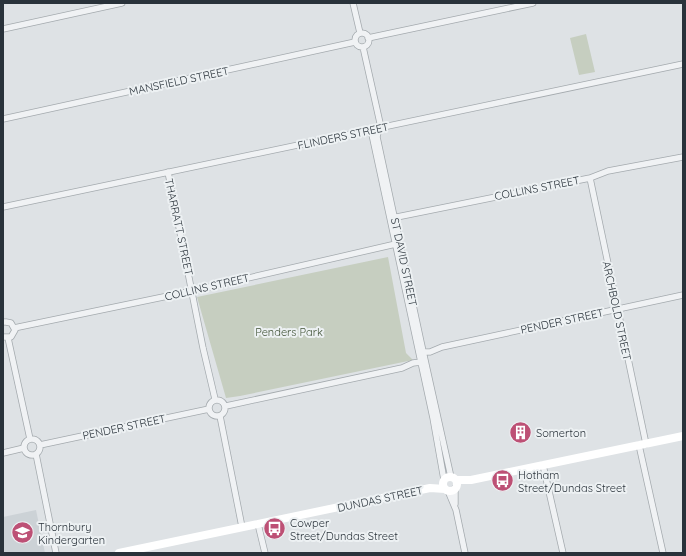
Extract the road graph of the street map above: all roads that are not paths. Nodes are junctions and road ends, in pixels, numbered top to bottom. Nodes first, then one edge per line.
1 (122, 3) edge
2 (353, 3) edge
3 (533, 3) edge
4 (3, 29) edge
5 (360, 33) junction
6 (368, 38) junction
7 (355, 42) junction
8 (363, 47) junction
9 (683, 64) edge
10 (3, 119) edge
11 (379, 128) junction
12 (370, 130) junction
13 (683, 157) edge
14 (168, 172) junction
15 (590, 178) junction
16 (3, 207) edge
17 (392, 218) junction
18 (397, 244) junction
19 (192, 291) junction
20 (683, 295) edge
21 (617, 309) junction
22 (3, 321) edge
23 (14, 328) junction
24 (6, 337) edge
25 (421, 351) junction
26 (422, 364) junction
27 (215, 399) junction
28 (226, 406) junction
29 (209, 409) junction
30 (220, 416) junction
31 (683, 436) edge
32 (30, 439) junction
33 (40, 445) junction
34 (642, 445) junction
35 (24, 448) junction
36 (3, 453) edge
37 (36, 454) junction
38 (544, 465) junction
39 (450, 484) junction
40 (258, 524) junction
41 (242, 527) junction
42 (56, 553) edge
43 (119, 553) edge
44 (265, 553) edge
45 (465, 553) edge
46 (563, 553) edge
47 (663, 553) edge

1 - 4 street
2 - 5 street
3 - 6 street
5 - 6 street
5 - 7 street
6 - 8 street
7 - 8 street
7 - 10 street, MANSFIELD STREET
8 - 11 street, ST DAVID STREET
9 - 11 street, FLINDERS STREET
11 - 12 street, FLINDERS STREET
11 - 17 street, ST DAVID STREET
12 - 14 street, FLINDERS STREET
12 - 17 street, ST DAVID STREET
13 - 15 street, COLLINS STREET
14 - 16 street, FLINDERS STREET
14 - 19 street, THARRATT STREET
15 - 17 street, COLLINS STREET
15 - 21 street, ARCHBOLD STREET
17 - 18 street, ST DAVID STREET
18 - 19 street, COLLINS STREET
18 - 25 street, ST DAVID STREET
19 - 23 street, COLLINS STREET
19 - 27 street, THARRATT STREET
20 - 21 street, PENDER STREET
21 - 25 street, PENDER STREET
21 - 34 street, ARCHBOLD STREET
22 - 23 street
23 - 24 street
24 - 32 street
25 - 26 street, ST DAVID STREET
26 - 28 street
26 - 39 street, ST DAVID STREET
27 - 28 street
27 - 29 street
28 - 30 street
29 - 30 street
29 - 33 street, PENDER STREET
30 - 41 street
31 - 34 street, DUNDAS STREET
32 - 33 street
32 - 35 street
33 - 37 street
34 - 38 street, DUNDAS STREET
34 - 47 street, ARCHBOLD STREET
35 - 36 street
35 - 37 street
37 - 42 street
38 - 39 street, DUNDAS STREET
38 - 46 street
39 - 40 street, DUNDAS STREET
39 - 45 street, ST DAVID STREET
40 - 41 street, DUNDAS STREET
40 - 44 street
41 - 43 street, DUNDAS STREET

